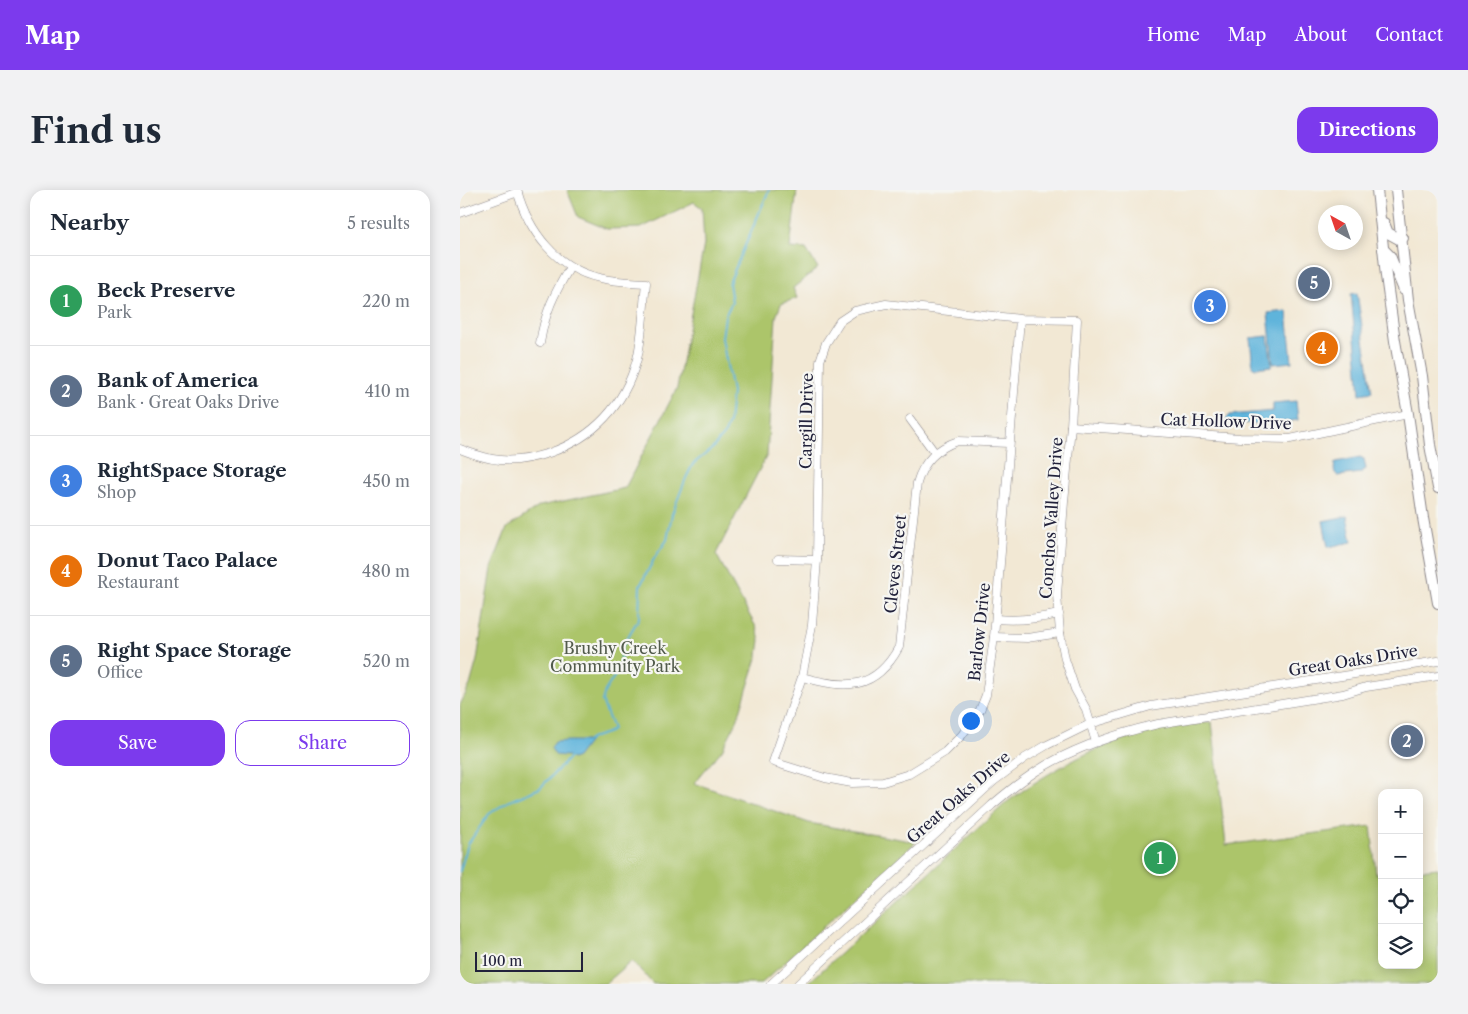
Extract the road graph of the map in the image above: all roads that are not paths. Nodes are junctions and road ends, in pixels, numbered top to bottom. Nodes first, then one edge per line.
1 (1377, 190) edge
2 (1396, 190) edge
3 (518, 191) edge
4 (460, 213) edge
5 (1380, 215) junction
6 (1403, 238) junction
7 (1383, 249) junction
8 (570, 267) junction
9 (1408, 300) junction
10 (1020, 319) junction
11 (1077, 320) joint
12 (540, 343) dead end
13 (1408, 414) junction
14 (910, 419) dead end
15 (1071, 426) junction
16 (1009, 443) junction
17 (460, 449) edge
18 (935, 453) junction
19 (1438, 488) edge
20 (778, 559) dead end
21 (817, 560) junction
22 (1438, 603) edge
23 (1059, 614) junction
24 (996, 618) junction
25 (1060, 633) junction
26 (994, 637) junction
27 (1438, 661) edge
28 (1438, 676) edge
29 (802, 677) junction
30 (1090, 724) junction
31 (1096, 742) junction
32 (773, 762) joint
33 (771, 984) edge
34 (798, 984) edge

1 - 5 main road
2 - 6 main road
3 - 4 street
3 - 8 street
5 - 6 main road
5 - 7 main road
6 - 9 main road
7 - 9 main road
7 - 13 main road
8 - 12 street
8 - 17 street
9 - 19 main road
10 - 11 street, Cargill Drive
10 - 16 street, Barlow Drive
10 - 21 street, Cargill Drive
11 - 15 street, Conchos Valley Drive
13 - 15 street, Cat Hollow Drive
13 - 22 main road
14 - 18 street
15 - 23 street, Conchos Valley Drive
16 - 18 street, Cleves Street
16 - 24 street, Barlow Drive
18 - 29 street, Cleves Street
20 - 21 street
21 - 29 street, Cargill Drive
23 - 24 street
23 - 25 street, Conchos Valley Drive
24 - 26 street, Barlow Drive
25 - 26 street
25 - 30 street, Conchos Valley Drive
26 - 32 street, Barlow Drive
27 - 30 street, Great Oaks Drive
28 - 31 street, Great Oaks Drive
29 - 32 street, Cargill Drive
30 - 31 street, Conchos Valley Drive
30 - 33 street, Great Oaks Drive
31 - 34 street, Great Oaks Drive

